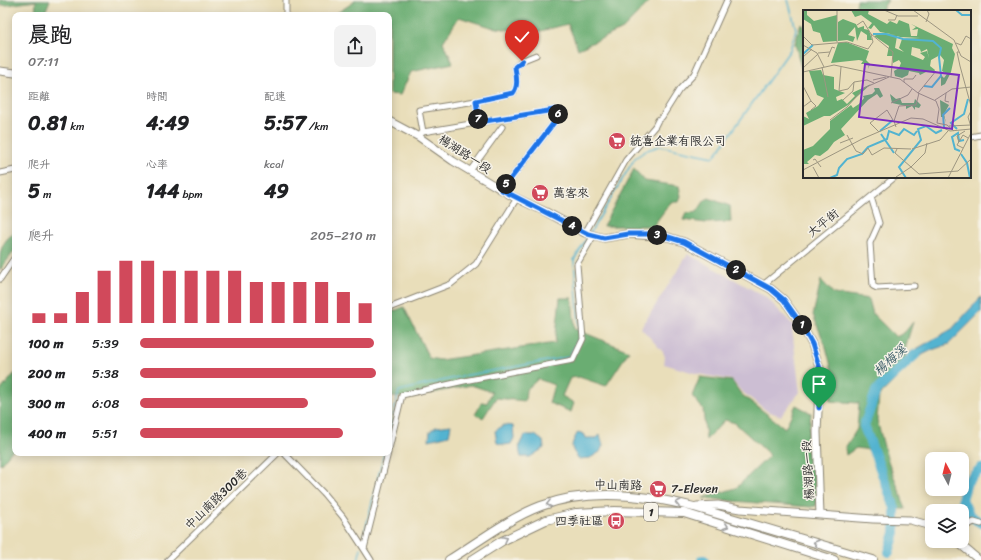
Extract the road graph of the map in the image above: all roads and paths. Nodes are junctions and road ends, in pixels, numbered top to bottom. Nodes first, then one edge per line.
1 (286, 0) edge
2 (727, 0) edge
3 (286, 12) edge
4 (536, 55) dead end
5 (0, 71) edge
6 (12, 73) edge
7 (476, 101) junction
8 (392, 121) edge
9 (479, 122) junction
10 (502, 127) dead end
11 (421, 134) junction
12 (981, 135) edge
13 (971, 137) edge
14 (12, 171) edge
15 (470, 171) junction
16 (0, 173) edge
17 (894, 178) edge
18 (502, 190) junction
19 (872, 197) junction
20 (517, 198) junction
21 (590, 234) junction
22 (12, 261) edge
23 (0, 279) edge
24 (763, 285) junction
25 (914, 286) dead end
26 (392, 307) edge
27 (392, 437) edge
28 (275, 456) edge
29 (287, 456) edge
30 (387, 456) edge
31 (694, 507) junction
32 (684, 513) junction
33 (820, 515) junction
34 (925, 524) edge
35 (969, 524) edge
36 (981, 524) edge
37 (363, 547) junction
38 (964, 548) edge
39 (870, 559) edge
40 (168, 560) edge
41 (371, 560) edge
42 (449, 560) edge
43 (472, 560) edge
44 (834, 560) edge
45 (979, 560) edge

1 - 3 street
2 - 21 street
4 - 7 street
5 - 6 street
7 - 9 street
7 - 11 street
8 - 11 street, 楊湖路一段
9 - 11 street
9 - 18 street
10 - 15 street
11 - 15 street, 楊湖路一段
12 - 13 street
14 - 16 street
15 - 18 street, 楊湖路一段
17 - 19 street, 大平街
18 - 20 street, 楊湖路一段
19 - 24 street, 大平街
19 - 25 street
20 - 21 street, 楊湖路一段
20 - 26 street
21 - 24 street, 楊湖路一段
21 - 27 street
22 - 23 street
24 - 33 street, 楊湖路一段
28 - 40 street, 中山南路300巷
29 - 37 street
30 - 37 street
31 - 32 street, 楊湖路一段
31 - 33 street, 楊湖路一段
39 -> 31 main road, 中山南路 / 1
31 -> 42 main road, 中山南路 / 1
43 -> 32 main road, 1
32 -> 44 main road, 1
33 - 34 street, 楊湖路一段
35 - 36 street
37 - 41 street
38 - 45 street

